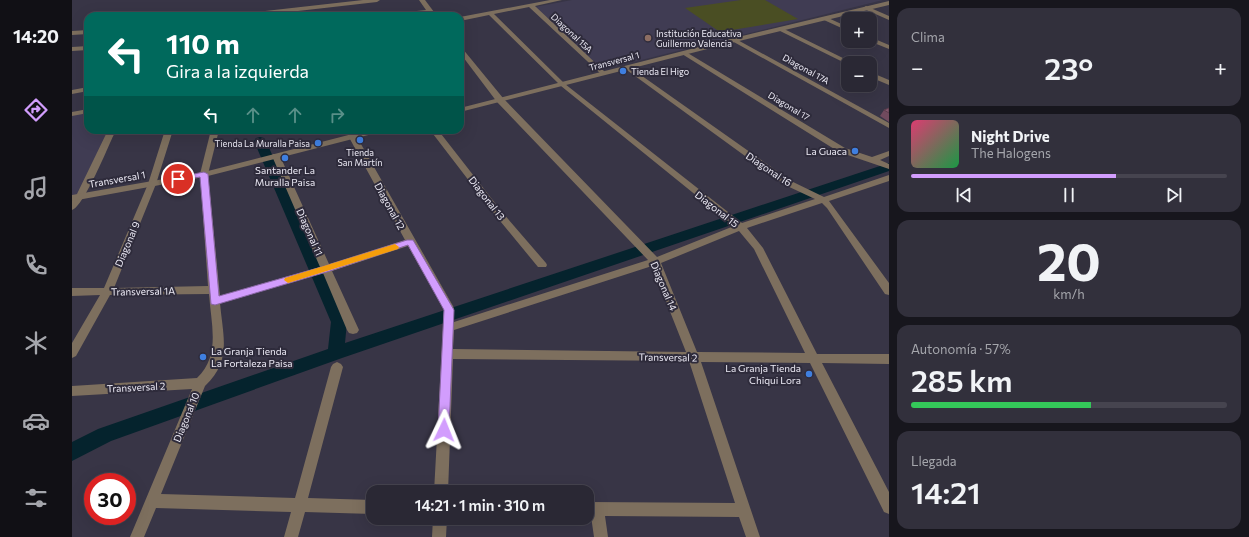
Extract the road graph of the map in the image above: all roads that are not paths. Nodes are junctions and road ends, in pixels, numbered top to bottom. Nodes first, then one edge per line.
1 (377, 0) edge
2 (422, 0) edge
3 (559, 0) edge
4 (889, 3) edge
5 (530, 6) junction
6 (866, 8) junction
7 (274, 12) edge
8 (431, 12) edge
9 (490, 13) junction
10 (464, 18) edge
11 (889, 18) edge
12 (826, 19) junction
13 (841, 26) edge
14 (780, 29) junction
15 (84, 32) edge
16 (72, 33) edge
17 (734, 40) junction
18 (877, 41) edge
19 (889, 47) edge
20 (84, 48) edge
21 (72, 49) edge
22 (684, 53) junction
23 (464, 54) edge
24 (841, 59) edge
25 (626, 67) junction
26 (603, 74) junction
27 (877, 77) edge
28 (889, 83) edge
29 (564, 84) junction
30 (84, 90) edge
31 (72, 92) edge
32 (500, 100) junction
33 (464, 109) edge
34 (84, 112) edge
35 (72, 114) edge
36 (889, 126) edge
37 (110, 134) edge
38 (169, 134) edge
39 (214, 134) edge
40 (347, 134) edge
41 (351, 134) edge
42 (437, 134) edge
43 (889, 154) edge
44 (275, 157) junction
45 (877, 161) junction
46 (889, 167) edge
47 (204, 174) junction
48 (889, 178) edge
49 (152, 184) junction
50 (76, 198) edge
51 (822, 199) junction
52 (72, 207) edge
53 (738, 225) junction
54 (410, 242) junction
55 (655, 261) junction
56 (542, 265) dead end
57 (327, 269) junction
58 (214, 290) junction
59 (889, 291) edge
60 (72, 292) edge
61 (107, 292) junction
62 (215, 301) junction
63 (448, 320) junction
64 (353, 330) dead end
65 (72, 353) edge
66 (447, 354) junction
67 (694, 358) junction
68 (815, 359) junction
69 (889, 359) edge
70 (337, 367) dead end
71 (200, 383) junction
72 (72, 391) edge
73 (441, 485) edge
74 (152, 501) junction
75 (298, 505) junction
76 (366, 507) edge
77 (889, 507) edge
78 (594, 509) edge
79 (744, 510) junction
80 (594, 516) edge
81 (440, 525) edge
82 (137, 537) edge
83 (291, 537) edge
84 (439, 537) edge
85 (600, 537) edge
86 (753, 537) edge

1 - 7 street
2 - 8 street
3 - 5 street
4 - 6 street, Transversal 1
5 - 9 street
5 - 26 street, Diagonal 15A
6 - 11 street
6 - 12 street, Transversal 1
9 - 10 street
9 - 29 street, Diagonal 15
12 - 13 street
12 - 14 street, Transversal 1
14 - 17 street, Transversal 1
14 - 24 street
15 - 16 street
17 - 22 street, Transversal 1
17 - 36 street, Diagonal 17A
18 - 19 street
20 - 21 street
22 - 25 street, Transversal 1
22 - 45 street, Diagonal 17
23 - 32 street, Diagonal 14
25 - 26 street, Transversal 1
25 - 51 street, Diagonal 16
26 - 29 street, Transversal 1
27 - 28 street
29 - 32 street, Transversal 1
29 - 53 street, Diagonal 15
30 - 31 street
32 - 33 street, Transversal 1
32 - 55 street, Diagonal 14
34 - 35 street
37 - 50 street
38 - 49 street, Diagonal 9
39 - 47 street, Diagonal 10
40 - 44 street, Transversal 1
41 - 54 street, Diagonal 12
42 - 56 street, Diagonal 13
43 - 45 street
44 - 47 street, Transversal 1
44 - 57 street, Diagonal 11
45 - 46 street, Diagonal 17
47 - 49 street, Transversal 1
47 - 58 street, Diagonal 10
48 - 51 street
49 - 50 street, Transversal 1
49 - 61 street, Diagonal 9
50 - 52 street
51 - 53 street
51 - 59 street
53 - 55 street
53 - 68 street, Diagonal 15
54 - 57 street
54 - 63 street, Diagonal 12
55 - 63 street
55 - 67 street, Diagonal 14
57 - 62 street
57 - 64 street, Diagonal 11
58 - 61 street, Transversal 1A
58 - 62 street, Diagonal 10
60 - 61 street, Transversal 1A
61 - 65 street, Diagonal 9
62 - 71 street, Diagonal 10
63 - 66 street
66 - 67 street, Transversal 2
66 - 73 street
67 - 68 street, Transversal 2
67 - 79 street, Diagonal 14
68 - 69 street, Transversal 2
68 - 77 street, Diagonal 15
70 - 75 street
71 - 72 street, Transversal 2
71 - 74 street, Diagonal 10
74 - 75 street
74 - 82 street, Diagonal 10
75 - 76 street
75 - 83 street
78 - 79 street
79 - 86 street, Diagonal 14
80 - 85 street
81 - 84 street

